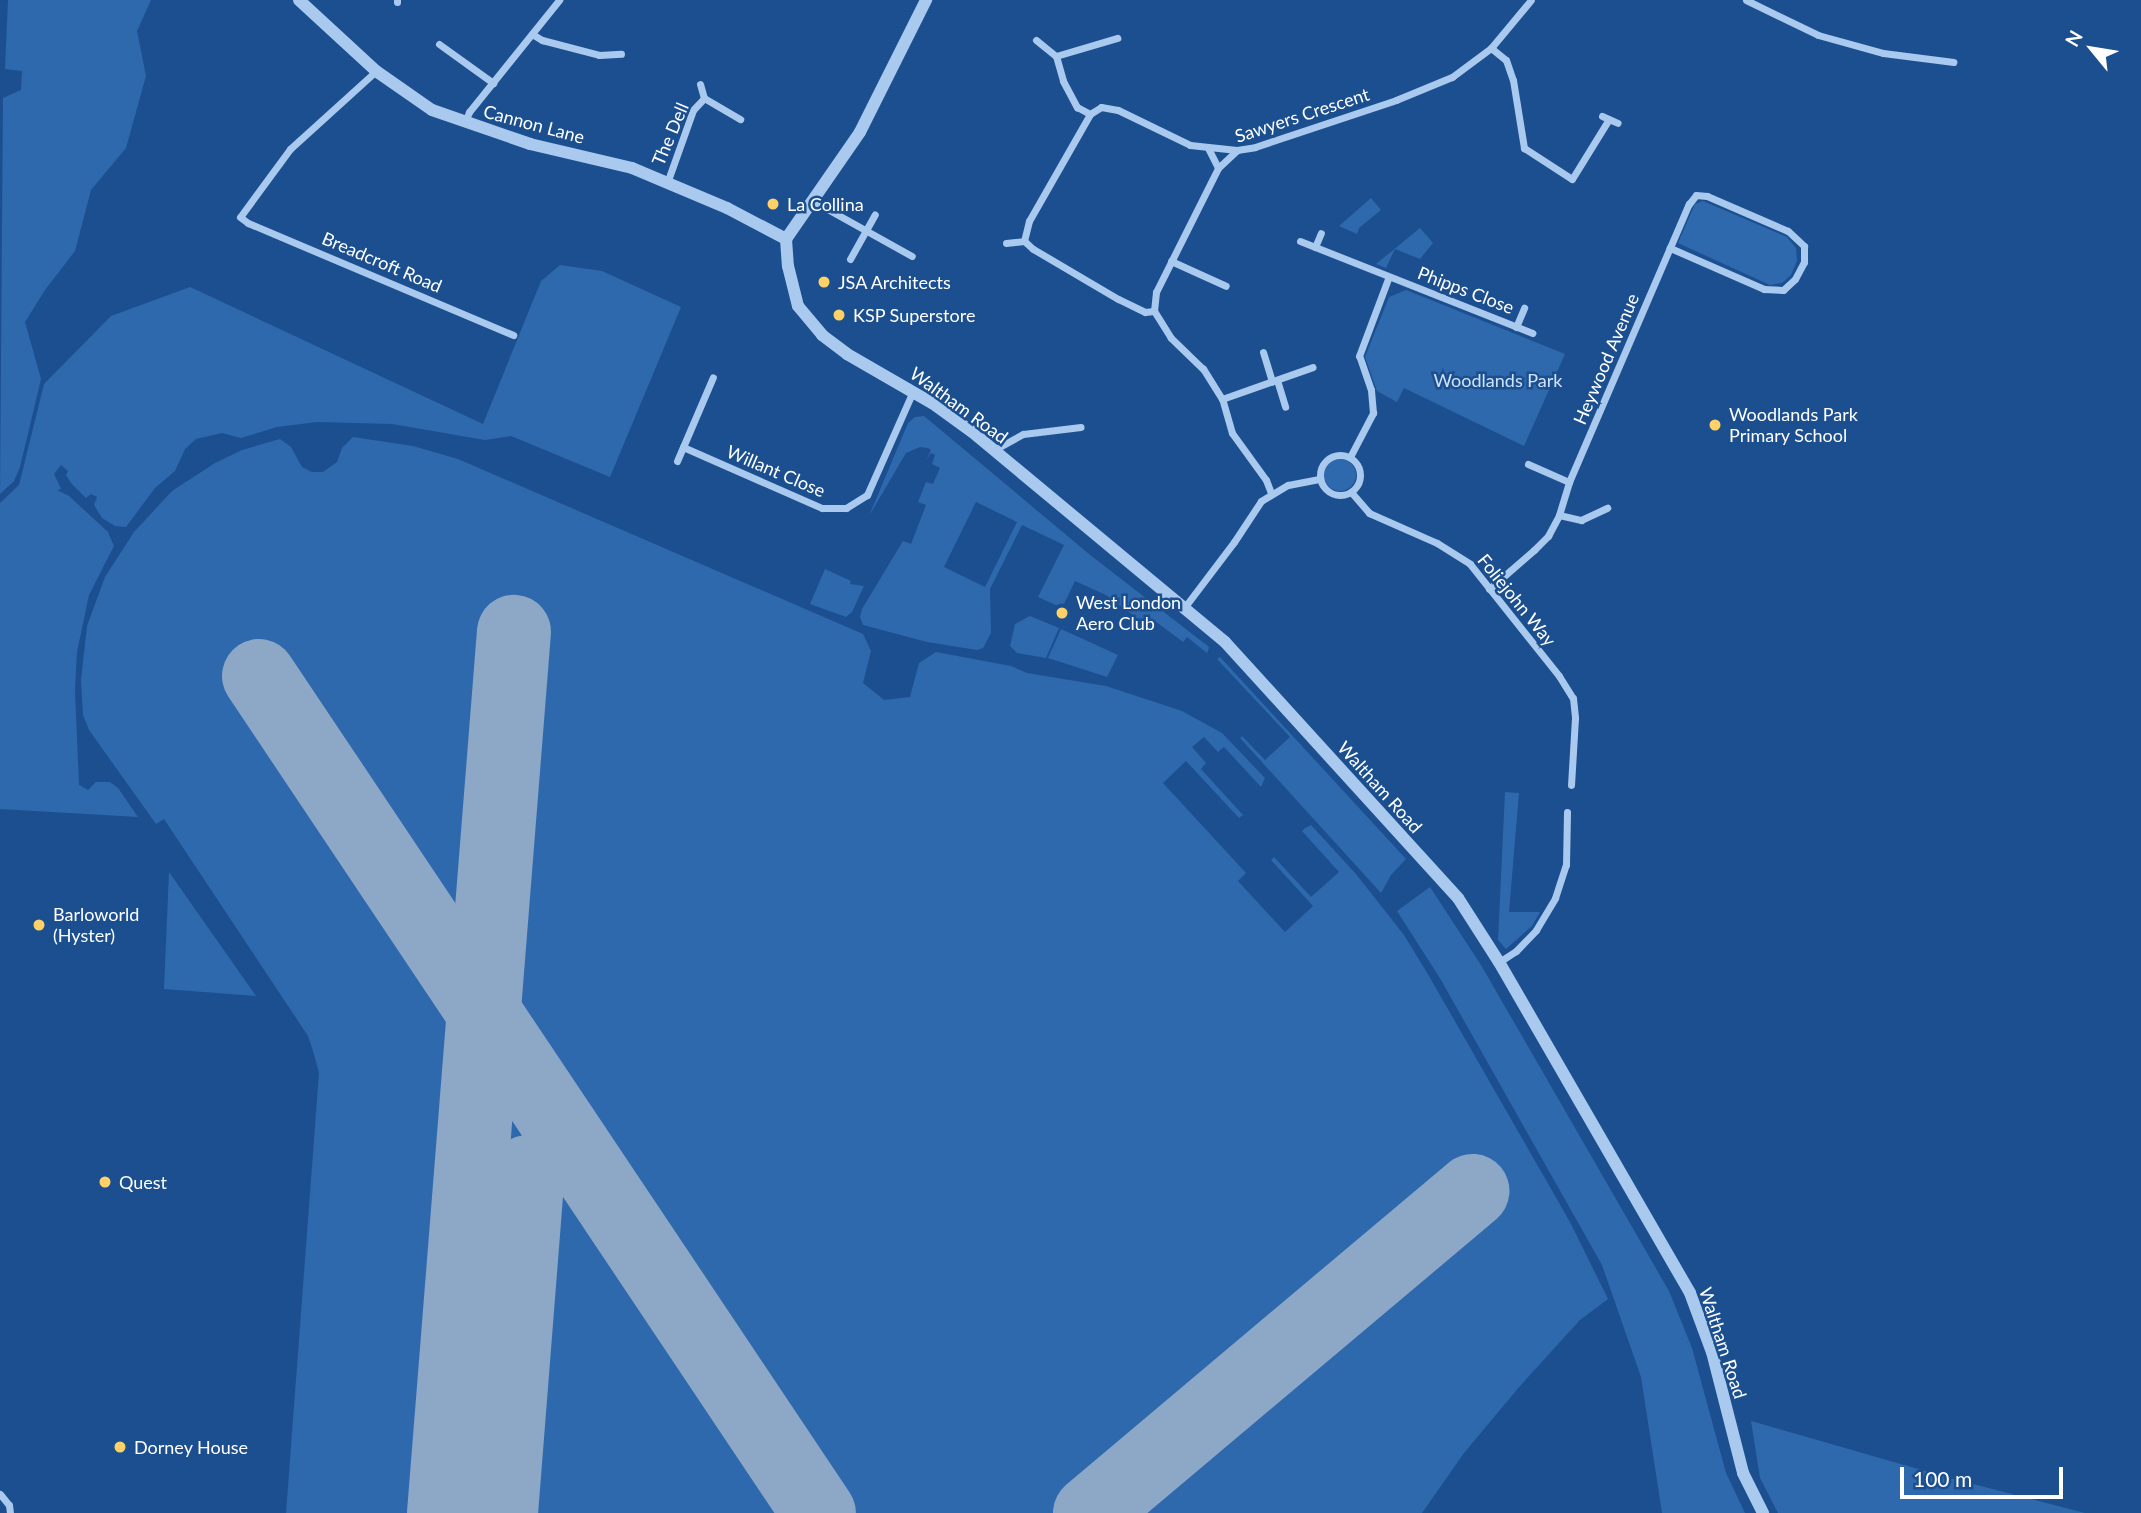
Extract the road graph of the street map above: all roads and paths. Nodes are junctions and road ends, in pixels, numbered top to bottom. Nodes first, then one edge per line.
1 (559, 0) edge
2 (923, 0) edge
3 (1531, 0) edge
4 (1746, 0) edge
5 (305, 2) edge
6 (532, 34) junction
7 (1117, 38) dead end
8 (1036, 40) dead end
9 (439, 44) dead end
10 (1492, 48) junction
11 (621, 54) dead end
12 (1056, 56) junction
13 (1953, 62) dead end
14 (376, 71) junction
15 (494, 83) junction
16 (700, 84) dead end
17 (704, 98) junction
18 (1090, 114) junction
19 (740, 119) dead end
20 (464, 123) junction
21 (1619, 123) dead end
22 (1208, 148) junction
23 (1237, 150) junction
24 (1218, 168) junction
25 (667, 183) junction
26 (813, 201) junction
27 (875, 214) dead end
28 (865, 230) junction
29 (1321, 233) dead end
30 (786, 239) junction
31 (1024, 241) junction
32 (1300, 241) dead end
33 (1006, 243) dead end
34 (1315, 247) junction
35 (1670, 248) junction
36 (912, 256) dead end
37 (850, 259) dead end
38 (1171, 261) junction
39 (1388, 278) junction
40 (1226, 286) dead end
41 (1524, 308) dead end
42 (1154, 311) junction
43 (1516, 327) junction
44 (1532, 333) dead end
45 (513, 335) dead end
46 (1263, 352) dead end
47 (1313, 367) dead end
48 (713, 377) dead end
49 (1275, 381) junction
50 (913, 391) junction
51 (1222, 400) junction
52 (1285, 407) dead end
53 (1081, 428) dead end
54 (683, 447) junction
55 (994, 450) junction
56 (1350, 457) junction
57 (677, 461) dead end
58 (1528, 464) dead end
59 (1320, 479) junction
60 (1569, 482) junction
61 (1351, 492) junction
62 (1271, 493) junction
63 (1606, 508) dead end
64 (1559, 515) junction
65 (1489, 589) junction
66 (1184, 608) junction
67 (1571, 785) dead end
68 (1567, 812) dead end
69 (1499, 962) junction
70 (0, 1494) edge
71 (10, 1513) edge
72 (1763, 1513) edge

1 - 6 street
2 - 26 street
3 - 10 street, Sawyers Crescent
4 - 13 street
5 - 14 street, Cannon Lane
6 - 11 street
6 - 15 street
7 - 12 street
8 - 12 street
9 - 15 street
10 - 21 street
10 - 23 street, Sawyers Crescent
12 - 18 street
14 - 20 street, Cannon Lane
14 - 45 street, Breadcroft Road
15 - 20 street
16 - 17 street, The Dell
17 - 19 street, The Dell
17 - 25 street, The Dell
18 - 22 street
18 - 31 street
20 - 25 street, Cannon Lane
22 - 23 street
22 - 24 street
23 - 24 street, Sawyers Crescent
24 - 38 street, Sawyers Crescent
25 - 30 street, Cannon Lane
26 - 28 street
26 - 30 street
27 - 28 street
28 - 36 street
28 - 37 street
29 - 34 street
30 - 50 street, Waltham Road
31 - 33 street
31 - 42 street
32 - 34 street, Phipps Close
34 - 39 street, Phipps Close
35 - 35 street, Heywood Avenue
35 - 60 street, Heywood Avenue
38 - 40 street
38 - 42 street, Sawyers Crescent
39 - 43 street, Phipps Close
39 - 56 street
41 - 43 street
42 - 51 street
43 - 44 street, Phipps Close
46 - 49 street
47 - 49 street
48 - 54 street
49 - 51 street
49 - 52 street
50 - 54 street, Willant Close
50 - 55 street, Waltham Road
51 - 62 street
53 - 55 street
54 - 57 street
55 - 66 street, Waltham Road
56 - 59 street
56 - 61 street
58 - 60 street
59 - 61 street, Foliejohn Way
59 - 62 street
60 - 64 street, Heywood Avenue
61 - 65 street, Foliejohn Way
62 - 66 street
63 - 64 street
64 - 65 street, Heywood Avenue
65 - 67 street, Foliejohn Way
66 - 69 street, Waltham Road
68 - 69 street
69 - 72 street, Waltham Road
70 - 71 street

